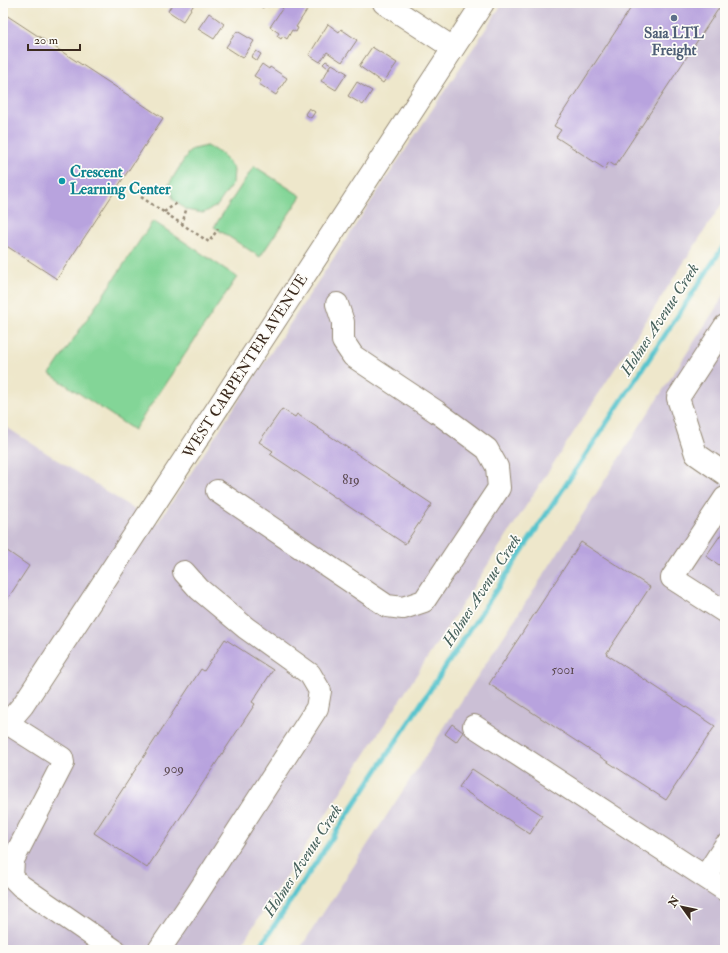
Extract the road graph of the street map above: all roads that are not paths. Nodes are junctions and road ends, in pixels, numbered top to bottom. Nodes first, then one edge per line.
1 (384, 3) edge
2 (483, 3) edge
3 (453, 48) junction
4 (338, 304) dead end
5 (725, 326) edge
6 (725, 474) edge
7 (217, 491) dead end
8 (725, 498) edge
9 (184, 572) dead end
10 (725, 612) edge
11 (5, 725) edge
12 (474, 726) dead end
13 (725, 846) edge
14 (705, 877) junction
15 (725, 890) edge
16 (114, 950) edge
17 (159, 950) edge

1 - 3 street
2 - 3 street, WEST CARPENTER AVENUE
3 - 11 street, WEST CARPENTER AVENUE
4 - 7 street
5 - 6 street
8 - 10 street
9 - 17 street
11 - 16 street
12 - 14 street
13 - 14 street
14 - 15 street

